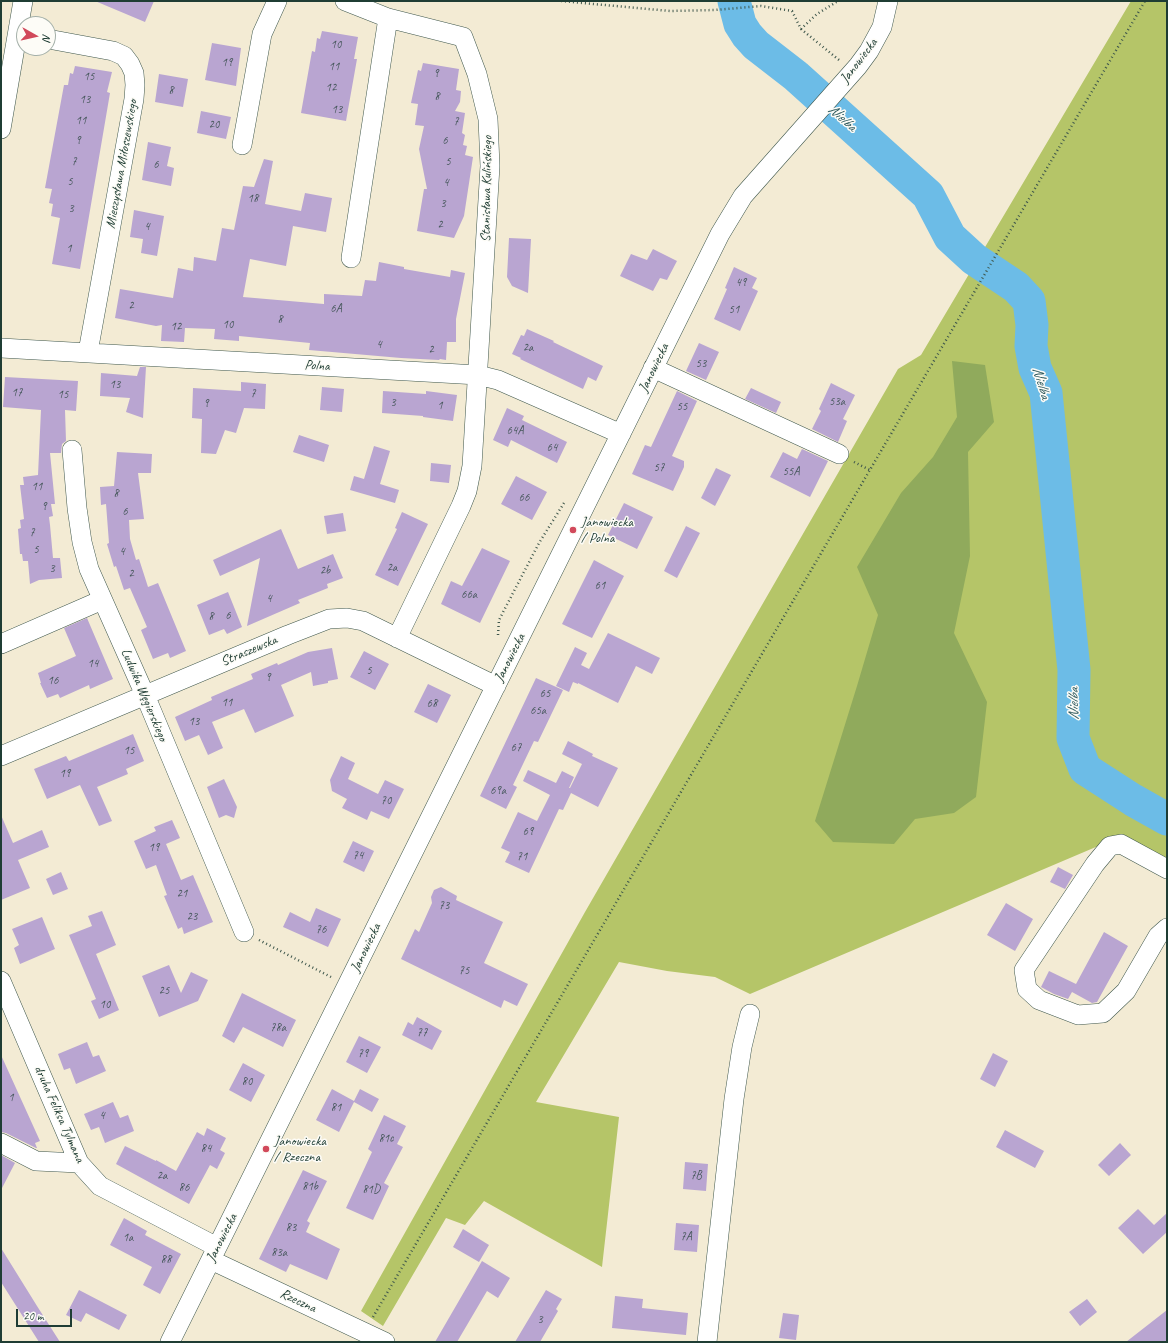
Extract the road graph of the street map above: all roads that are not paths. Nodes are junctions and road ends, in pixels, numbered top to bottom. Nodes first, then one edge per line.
1 (23, 1) edge
2 (277, 1) edge
3 (345, 1) edge
4 (888, 1) edge
5 (22, 16) edge
6 (388, 18) junction
7 (56, 40) edge
8 (16, 54) edge
9 (1, 129) edge
10 (242, 145) dead end
11 (351, 258) dead end
12 (1, 348) edge
13 (88, 352) junction
14 (653, 368) junction
15 (478, 375) junction
16 (621, 434) junction
17 (72, 450) dead end
18 (839, 454) dead end
19 (102, 600) junction
20 (397, 638) junction
21 (1, 644) edge
22 (496, 686) junction
23 (145, 695) junction
24 (1, 756) edge
25 (1167, 869) edge
26 (1167, 928) edge
27 (244, 932) road end
28 (1, 981) edge
29 (750, 1014) dead end
30 (1, 1143) edge
31 (79, 1163) junction
32 (214, 1254) junction
33 (170, 1342) edge
34 (385, 1342) edge
35 (707, 1342) edge

1 - 5 street
2 - 10 street
3 - 6 street, Stanisława Kulińskiego
4 - 14 street, Janowiecka
6 - 11 street
6 - 15 street, Stanisława Kulińskiego
7 - 13 street, Mieczysława Miłoszewskiego
8 - 9 street
12 - 13 street, Polna
13 - 15 street, Polna
14 - 16 street, Janowiecka
14 - 18 street
15 - 16 street, Polna
15 - 20 street
16 - 22 street, Janowiecka
17 - 19 street, Ludwika Węgierskiego
19 - 21 street
19 - 23 street, Ludwika Węgierskiego
20 - 22 street, Straszewska
20 - 23 street, Straszewska
22 - 32 street, Janowiecka
23 - 24 street, Straszewska
23 - 27 street, Ludwika Węgierskiego
25 - 26 street
28 - 31 street, druha Feliksa Tylmana
29 - 35 street
30 - 31 street
31 - 32 street, druha Feliksa Tylmana
32 - 33 street, Janowiecka
32 - 34 street, Rzeczna

